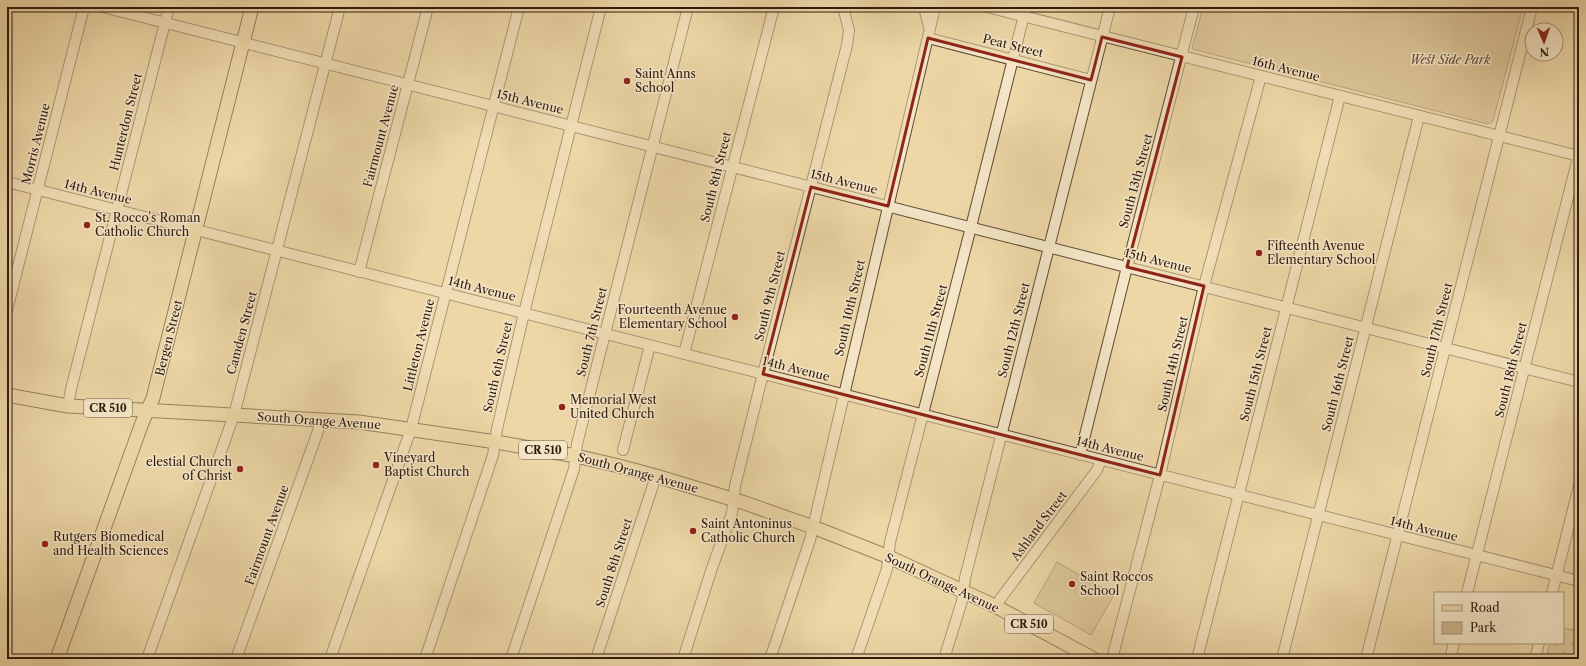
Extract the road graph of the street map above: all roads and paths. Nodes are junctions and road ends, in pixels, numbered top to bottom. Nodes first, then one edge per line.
1 (84, 7) edge
2 (103, 7) edge
3 (169, 7) edge
4 (252, 7) edge
5 (340, 7) edge
6 (428, 7) edge
7 (519, 7) edge
8 (600, 7) edge
9 (688, 7) edge
10 (774, 7) edge
11 (844, 7) edge
12 (924, 7) edge
13 (935, 7) edge
14 (987, 7) edge
15 (1110, 7) edge
16 (1194, 7) edge
17 (1532, 7) edge
18 (1025, 12) edge
19 (164, 23) junction
20 (929, 33) junction
21 (1102, 37) junction
22 (243, 43) junction
23 (1182, 57) junction
24 (1013, 60) junction
25 (326, 64) junction
26 (1261, 76) junction
27 (1091, 80) junction
28 (408, 84) junction
29 (1340, 96) junction
30 (493, 106) junction
31 (1419, 116) junction
32 (571, 126) junction
33 (1499, 137) junction
34 (652, 147) junction
35 (1579, 155) edge
36 (733, 167) junction
37 (7, 182) edge
38 (811, 187) junction
39 (37, 190) junction
40 (888, 206) junction
41 (118, 210) junction
42 (971, 228) junction
43 (197, 231) junction
44 (1049, 247) junction
45 (277, 252) junction
46 (1127, 267) junction
47 (359, 272) junction
48 (1204, 286) junction
49 (445, 294) junction
50 (1287, 307) junction
51 (7, 310) edge
52 (524, 313) junction
53 (1366, 328) junction
54 (605, 333) junction
55 (650, 345) junction
56 (1446, 348) junction
57 (684, 354) junction
58 (1525, 368) junction
59 (763, 374) junction
60 (1579, 382) edge
61 (843, 394) junction
62 (7, 395) edge
63 (68, 406) junction
64 (148, 411) junction
65 (234, 415) junction
66 (922, 415) junction
67 (321, 419) junction
68 (411, 429) junction
69 (1001, 434) junction
70 (496, 442) junction
71 (623, 450) dead end
72 (1080, 455) junction
73 (576, 456) junction
74 (1101, 460) junction
75 (1160, 475) junction
76 (656, 476) junction
77 (1579, 486) edge
78 (1239, 495) junction
79 (734, 500) junction
80 (1319, 515) junction
81 (812, 527) junction
82 (1398, 535) junction
83 (1477, 555) junction
84 (889, 557) junction
85 (1556, 575) junction
86 (1579, 581) edge
87 (964, 591) junction
88 (1467, 592) edge
89 (1552, 592) edge
90 (995, 606) junction
91 (1454, 644) edge
92 (1539, 644) edge
93 (56, 659) edge
94 (147, 659) edge
95 (236, 659) edge
96 (330, 659) edge
97 (425, 659) edge
98 (511, 659) edge
99 (596, 659) edge
100 (683, 659) edge
101 (770, 659) edge
102 (856, 659) edge
103 (944, 659) edge
104 (1094, 659) edge
105 (1112, 659) edge
106 (1197, 659) edge
107 (1282, 659) edge
108 (1366, 659) edge
109 (1450, 659) edge
110 (1535, 659) edge

1 - 39 street, Morris Avenue
2 - 19 street, 15th Avenue
3 - 19 street, Hunterdon Street
4 - 22 main road, Bergen Street
5 - 25 street, Camden Street
6 - 28 street, Fairmount Avenue
7 - 30 street, Littleton Avenue
8 - 32 street, South 6th Street
9 - 34 street, South 7th Street
10 - 36 street, South 8th Street
11 - 38 street, South 9th Street
12 - 20 street
13 - 20 street, South 10th Street
14 - 18 street, 16th Avenue
15 - 21 street, South 12th Street
16 - 23 street, South 13th Street
17 - 33 street, South 17th Street
18 - 21 street, 16th Avenue
18 - 24 street, South 11th Street
19 - 22 street, 15th Avenue
19 - 41 street, Hunterdon Street
20 - 24 street, Peat Street
20 - 40 street, South 10th Street
21 - 23 street, 16th Avenue
21 - 27 street, South 12th Street
22 - 25 street, 15th Avenue
22 - 43 main road, Bergen Street
23 - 26 street, 16th Avenue
23 - 46 street, South 13th Street
24 - 27 street, Peat Street
24 - 42 street, South 11th Street
25 - 28 street, 15th Avenue
25 - 45 street, Camden Street
26 - 29 street, 16th Avenue
26 - 48 street, South 14th Street
27 - 44 street, South 12th Street
28 - 30 street, 15th Avenue
28 - 47 street, Fairmount Avenue
29 - 31 street, 16th Avenue
29 - 50 street, South 15th Street
30 - 32 street, 15th Avenue
30 - 49 street, Littleton Avenue
31 - 33 street, 16th Avenue
31 - 53 street, South 16th Street
32 - 34 street, 15th Avenue
32 - 52 street, South 6th Street
33 - 35 street, 16th Avenue
33 - 56 street, South 17th Street
34 - 36 street, 15th Avenue
34 - 54 street, South 7th Street
35 - 58 street, South 18th Street
36 - 38 street, 15th Avenue
36 - 57 street, South 8th Street
37 - 39 street, 14th Avenue
38 - 40 street, 15th Avenue
38 - 59 street, South 9th Street
39 - 41 street, 14th Avenue
39 - 51 street, Morris Avenue
40 - 42 street, 15th Avenue
40 - 61 street, South 10th Street
41 - 43 street, 14th Avenue
41 - 63 street, Hunterdon Street
42 - 44 street, 15th Avenue
42 - 66 street, South 11th Street
43 - 45 street, 14th Avenue
43 - 64 main road, Bergen Street
44 - 46 street, 15th Avenue
44 - 69 street, South 12th Street
45 - 47 street, 14th Avenue
45 - 65 street, Camden Street
46 - 48 street, 15th Avenue
46 - 72 street, South 13th Street
47 - 49 street, 14th Avenue
48 - 50 street, 15th Avenue
48 - 75 street, South 14th Street
49 - 52 street, 14th Avenue
49 - 68 street, Littleton Avenue
50 - 53 street, 15th Avenue
50 - 78 street, South 15th Street
52 - 54 street, 14th Avenue
52 - 70 street, South 6th Street
53 - 56 street, 15th Avenue
53 - 80 street, South 16th Street
54 - 55 street, 14th Avenue
54 - 73 street, South 7th Street
55 - 57 street, 14th Avenue
55 - 71 street
56 - 58 street, 15th Avenue
56 - 82 street, South 17th Street
57 - 59 street, 14th Avenue
58 - 60 street, 15th Avenue
58 - 83 street, South 18th Street
59 - 61 street, 14th Avenue
59 - 79 street, South 9th Street
61 - 66 street, 14th Avenue
61 - 81 street, South 10th Street
62 - 63 main road, South Orange Avenue / CR 510
63 - 64 main road, South Orange Avenue / CR 510
64 - 65 main road, South Orange Avenue / CR 510
64 - 93 main road, Bergen Street
65 - 67 main road, South Orange Avenue / CR 510
65 - 94 street, Camden Street
66 - 69 street, 14th Avenue
66 - 84 street, South 11th Street
67 - 68 main road, South Orange Avenue / CR 510
67 - 95 street, Fairmount Avenue
68 - 70 main road, South Orange Avenue / CR 510
68 - 96 street, Littleton Avenue
69 - 72 street, 14th Avenue
69 - 87 street, South 12th Street
70 - 73 main road, South Orange Avenue / CR 510
70 - 97 street, South 6th Street
72 - 74 street, 14th Avenue
73 - 76 main road, South Orange Avenue / CR 510
73 - 98 street, South 7th Street
74 - 75 street, 14th Avenue
74 - 90 street, Ashland Street
75 - 78 street, 14th Avenue
75 - 105 street, South 14th Street
76 - 79 main road, South Orange Avenue / CR 510
76 - 99 street, South 8th Street
77 - 85 street
78 - 80 street, 14th Avenue
78 - 106 street, South 15th Street
79 - 81 main road, South Orange Avenue / CR 510
79 - 100 street, South 9th Street
80 - 82 street, 14th Avenue
80 - 107 street, South 16th Street
81 - 84 main road, South Orange Avenue / CR 510
81 - 101 street, South 10th Street
82 - 83 street, 14th Avenue
82 - 108 street, South 17th Street
83 - 85 street, 14th Avenue
83 - 88 street, South 18th Street
84 - 87 main road, South Orange Avenue / CR 510
84 - 102 street, South 11th Street
85 - 86 street, 14th Avenue
85 - 89 street
87 - 90 main road, South Orange Avenue / CR 510
87 - 103 street, South 12th Street
90 - 104 main road, South Orange Avenue / CR 510
91 - 109 street
92 - 110 street

